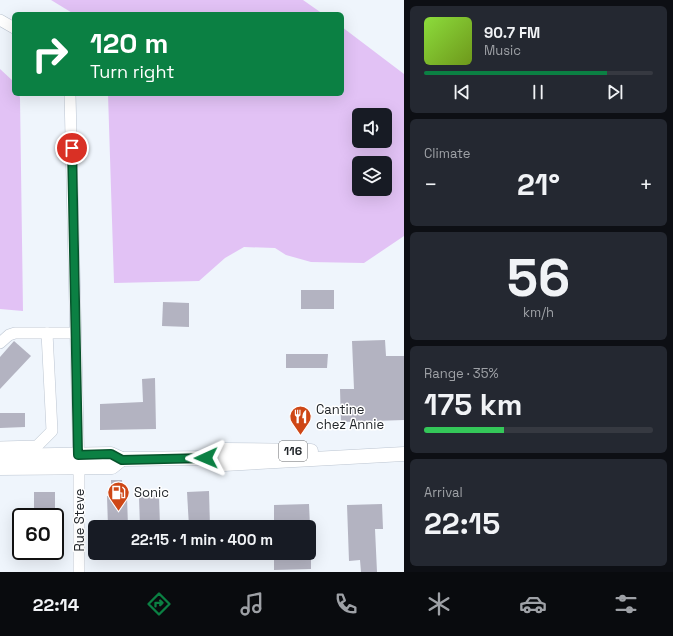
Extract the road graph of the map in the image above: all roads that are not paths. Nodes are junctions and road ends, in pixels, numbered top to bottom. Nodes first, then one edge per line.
1 (0, 20) edge
2 (12, 27) edge
3 (70, 96) edge
4 (47, 333) junction
5 (75, 333) junction
6 (0, 343) edge
7 (0, 447) edge
8 (404, 454) edge
9 (0, 456) edge
10 (78, 461) junction
11 (0, 468) edge
12 (79, 572) edge

1 - 2 street
3 - 5 street, Rue Steve
4 - 5 street
4 - 6 street
4 - 7 street
5 - 10 street, Rue Steve
8 - 10 main road, 116
9 - 10 main road, 116
10 - 11 main road, 116
10 - 12 street, Rue Steve

